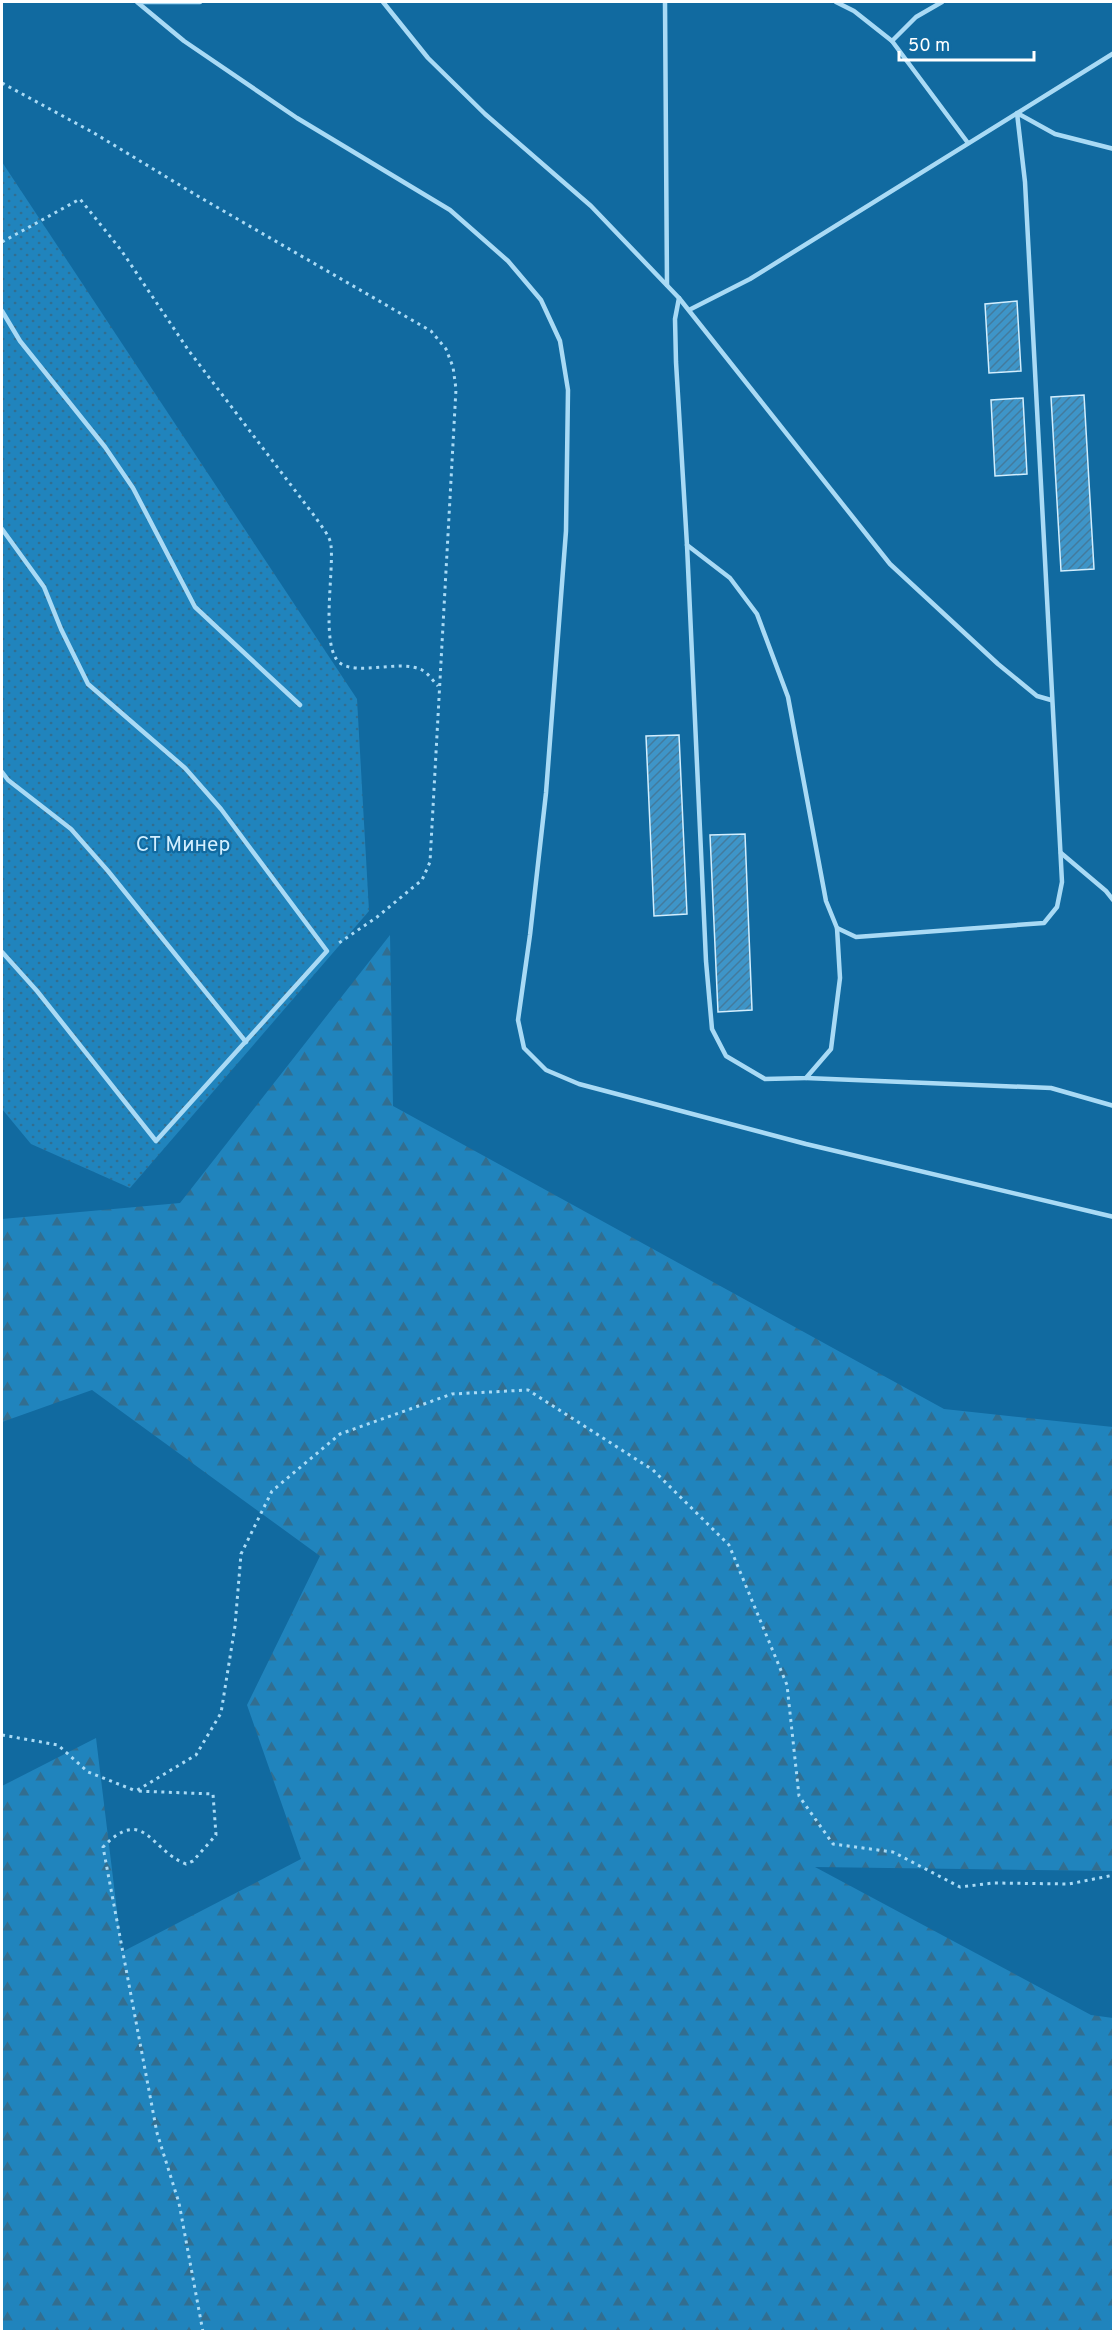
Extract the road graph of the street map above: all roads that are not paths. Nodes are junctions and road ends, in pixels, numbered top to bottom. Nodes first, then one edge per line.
1 (137, 2) edge
2 (200, 2) edge
3 (383, 2) edge
4 (665, 2) edge
5 (836, 2) edge
6 (942, 2) edge
7 (892, 41) junction
8 (1113, 54) edge
9 (1017, 113) junction
10 (968, 143) junction
11 (1113, 149) edge
12 (668, 285) junction
13 (679, 298) junction
14 (689, 310) junction
15 (2, 311) edge
16 (2, 529) edge
17 (687, 545) junction
18 (1051, 700) junction
19 (300, 705) dead end
20 (2, 772) edge
21 (1061, 853) junction
22 (1113, 901) edge
23 (837, 928) junction
24 (2, 952) edge
25 (246, 1042) junction
26 (806, 1078) junction
27 (1113, 1107) edge
28 (1113, 1217) edge

1 - 2 lane
1 - 28 lane
3 - 12 lane
4 - 12 lane
5 - 7 lane
6 - 7 lane
7 - 10 lane
8 - 9 lane
9 - 10 lane
9 - 11 lane
9 - 18 lane
10 - 14 lane
12 - 13 lane
13 - 14 lane
13 - 17 lane
14 - 18 lane
15 - 19 lane
16 - 25 lane
17 - 23 lane
17 - 26 lane
18 - 21 lane
20 - 25 lane
21 - 22 lane
21 - 23 lane
23 - 26 lane
24 - 25 lane
26 - 27 lane

